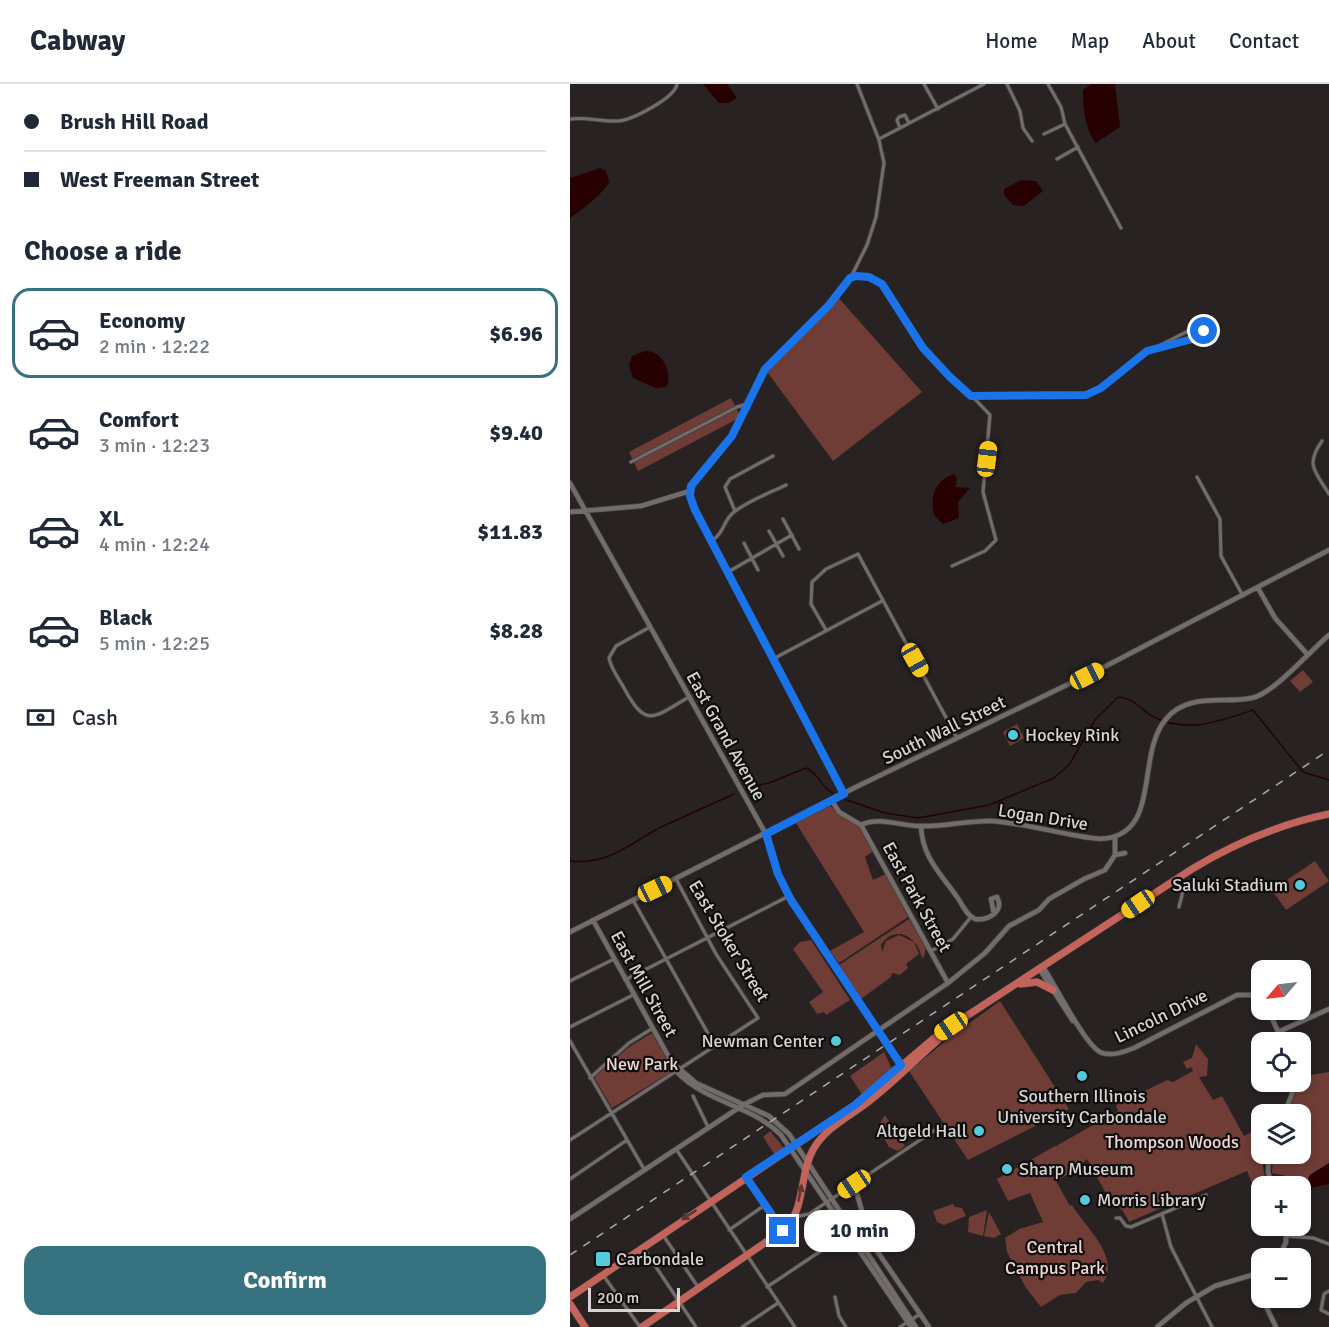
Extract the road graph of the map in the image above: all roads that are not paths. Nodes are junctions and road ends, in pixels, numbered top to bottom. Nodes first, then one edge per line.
1 (676, 84) edge
2 (857, 84) edge
3 (924, 84) edge
4 (984, 84) edge
5 (1007, 84) edge
6 (1048, 84) edge
7 (938, 109) junction
8 (570, 119) edge
9 (909, 123) junction
10 (1065, 123) junction
11 (900, 128) junction
12 (1044, 134) dead end
13 (879, 140) junction
14 (1032, 141) dead end
15 (1078, 147) junction
16 (1057, 159) dead end
17 (1121, 228) dead end
18 (850, 278) junction
19 (1157, 347) junction
20 (971, 396) junction
21 (747, 404) junction
22 (1322, 441) dead end
23 (773, 456) dead end
24 (632, 462) dead end
25 (1197, 477) dead end
26 (570, 483) edge
27 (786, 484) dead end
28 (690, 491) junction
29 (1329, 494) edge
30 (584, 508) junction
31 (570, 512) edge
32 (735, 512) junction
33 (783, 519) dead end
34 (769, 531) dead end
35 (792, 535) junction
36 (711, 541) junction
37 (744, 543) dead end
38 (776, 544) junction
39 (799, 549) dead end
40 (1329, 550) edge
41 (783, 556) dead end
42 (751, 557) junction
43 (952, 566) dead end
44 (758, 570) dead end
45 (728, 572) junction
46 (1258, 588) junction
47 (1243, 596) junction
48 (882, 601) junction
49 (650, 627) junction
50 (826, 630) junction
51 (1329, 635) edge
52 (1308, 655) junction
53 (773, 659) junction
54 (689, 697) junction
55 (957, 738) junction
56 (844, 794) junction
57 (832, 801) junction
58 (1329, 814) edge
59 (861, 825) junction
60 (921, 826) junction
61 (766, 834) junction
62 (1115, 837) junction
63 (1125, 854) dead end
64 (1115, 855) junction
65 (1177, 878) junction
66 (676, 879) junction
67 (789, 896) junction
68 (633, 900) junction
69 (1179, 907) dead end
70 (994, 914) dead end
71 (971, 917) junction
72 (593, 920) junction
73 (570, 932) edge
74 (707, 938) junction
75 (930, 951) junction
76 (665, 958) junction
77 (614, 959) junction
78 (1042, 969) junction
79 (625, 980) junction
80 (570, 981) edge
81 (948, 983) junction
82 (1013, 987) junction
83 (1053, 990) junction
84 (633, 995) junction
85 (1251, 996) edge
86 (1329, 1009) edge
87 (1273, 1020) edge
88 (1077, 1025) junction
89 (570, 1027) edge
90 (653, 1028) junction
91 (878, 1031) junction
92 (1278, 1032) joint
93 (570, 1041) edge
94 (715, 1046) junction
95 (572, 1048) edge
96 (903, 1067) junction
97 (679, 1071) junction
98 (590, 1078) junction
99 (693, 1096) dead end
100 (757, 1097) junction
101 (727, 1104) junction
102 (743, 1105) junction
103 (738, 1108) junction
104 (756, 1110) junction
105 (612, 1113) junction
106 (727, 1115) junction
107 (941, 1126) dead end
108 (708, 1127) junction
109 (570, 1140) edge
110 (627, 1140) junction
111 (793, 1145) junction
112 (676, 1149) junction
113 (808, 1159) junction
114 (644, 1169) junction
115 (805, 1169) junction
116 (746, 1177) junction
117 (570, 1179) edge
118 (854, 1184) junction
119 (1206, 1195) dead end
120 (830, 1201) junction
121 (710, 1202) junction
122 (765, 1205) junction
123 (1162, 1214) junction
124 (795, 1217) junction
125 (1116, 1218) dead end
126 (570, 1219) edge
127 (729, 1230) junction
128 (783, 1231) junction
129 (850, 1231) junction
130 (662, 1234) junction
131 (1287, 1236) joint
132 (1329, 1244) edge
133 (642, 1247) junction
134 (1283, 1248) edge
135 (747, 1257) junction
136 (602, 1274) junction
137 (1251, 1276) edge
138 (767, 1287) junction
139 (699, 1289) junction
140 (1329, 1291) edge
141 (1198, 1296) junction
142 (570, 1297) edge
143 (835, 1297) dead end
144 (679, 1302) junction
145 (778, 1303) junction
146 (570, 1304) edge
147 (1267, 1308) edge
148 (920, 1314) junction
149 (1329, 1314) edge
150 (911, 1324) edge
151 (1211, 1326) edge
152 (585, 1327) edge
153 (641, 1327) edge
154 (696, 1327) edge
155 (742, 1327) edge
156 (795, 1327) edge
157 (846, 1327) edge
158 (900, 1327) edge
159 (929, 1327) edge
160 (1157, 1327) edge
161 (1276, 1327) edge

1 - 8 street
2 - 13 street
3 - 7 street
4 - 7 street
5 - 14 street
6 - 10 street
7 - 9 street
9 - 11 street
9 - 11 street
10 - 12 street
10 - 15 street
11 - 13 street
13 - 18 street
15 - 16 street
15 - 17 street
18 - 20 street
18 - 21 street
19 - 19 street
19 - 20 street
20 - 43 street
21 - 24 street
21 - 28 street
22 - 29 street
23 - 32 street
25 - 47 street
26 - 30 street, East Grand Avenue
27 - 32 street
28 - 30 street
28 - 36 street
30 - 31 street
30 - 49 street, East Grand Avenue
32 - 36 street
33 - 35 street
34 - 38 street
35 - 38 street
35 - 39 street
36 - 45 street
37 - 42 street
38 - 41 street
38 - 42 street
40 - 46 street, South Wall Street
42 - 44 street
42 - 45 street
45 - 53 street
46 - 47 street, South Wall Street
46 - 52 street
47 - 55 street, South Wall Street
48 - 50 street
48 - 50 street
48 - 55 street
49 - 54 street, East Grand Avenue
49 - 54 street
50 - 53 street
51 - 52 street
52 - 62 street
53 - 56 street
54 - 61 street, East Grand Avenue
55 - 56 street, South Wall Street
56 - 57 street, South Wall Street
57 - 59 street
57 - 61 street, South Wall Street
58 - 65 highway
59 - 60 street, Logan Drive
59 - 75 street, East Park Street
60 - 62 street, Logan Drive
60 - 71 street
61 - 66 street, South Wall Street
61 - 67 street, East Grand Avenue
62 - 64 street
63 - 64 street
64 - 81 street
65 - 69 street
65 - 78 highway
66 - 68 street, South Wall Street
66 - 74 street, East Stoker Street
67 - 74 street
67 - 91 street, East Grand Avenue
68 - 72 street, South Wall Street
68 - 76 street
70 - 71 street
71 - 75 street
72 - 73 street, South Wall Street
72 - 77 street, East Mill Street
74 - 76 street
74 - 94 street, East Stoker Street
75 - 81 street, East Park Street
76 - 79 street
76 - 94 street
77 - 79 street, East Mill Street
77 - 80 street
78 - 82 highway
78 - 83 street
78 - 88 street, Lincoln Drive
79 - 84 street, East Mill Street
81 - 91 street
82 - 83 highway
82 - 96 highway
83 - 88 street
84 - 89 street
84 - 90 street, East Mill Street
85 - 88 street, Lincoln Drive
86 - 92 street
87 - 92 street
90 - 97 street, East Mill Street
90 - 98 street
91 - 96 street, East Grand Avenue
91 - 100 street
93 - 95 street
94 - 97 street
95 - 98 street
96 - 111 highway
96 - 113 highway
97 - 101 street, East Mill Street
97 - 102 street, East Mill Street
97 - 105 street
98 - 105 street
99 - 108 street
100 - 102 street
100 - 104 street
101 - 103 street, East Mill Street
101 - 106 street
102 - 103 street
102 - 104 street, East Mill Street
103 - 106 street
103 - 111 street, East Mill Street
104 - 111 street, East Mill Street
105 - 109 street
105 - 110 street
106 - 108 street
107 - 118 street
108 - 112 street
110 - 114 street
110 - 117 street
111 - 113 street
111 - 115 street
111 - 116 highway
112 - 114 street
112 - 121 street
113 - 115 highway
113 - 120 street
114 - 126 street
115 - 120 street
124 -> 115 highway
116 - 121 highway
116 - 122 street
118 - 120 street
118 - 148 street
119 - 123 street
120 - 124 street
120 - 129 street
121 - 127 street
121 -> 130 highway
122 - 127 street
122 - 128 street
123 - 125 street
123 - 141 street
124 - 128 highway
127 - 135 street
128 - 135 highway
129 - 138 street
129 - 150 street
130 - 133 highway
130 - 139 street
131 - 132 street
131 - 134 street
133 - 136 highway
133 - 144 street
135 - 138 street
135 - 139 highway
136 - 142 highway
136 - 153 street
137 - 141 street
138 - 145 street
139 - 144 highway
140 - 149 street
141 - 151 street
141 - 160 street
143 - 157 street
144 - 153 highway
144 - 154 street
145 - 155 street
145 - 156 street
146 - 152 highway
147 - 161 street
148 - 150 street
148 - 159 street
150 - 158 street

